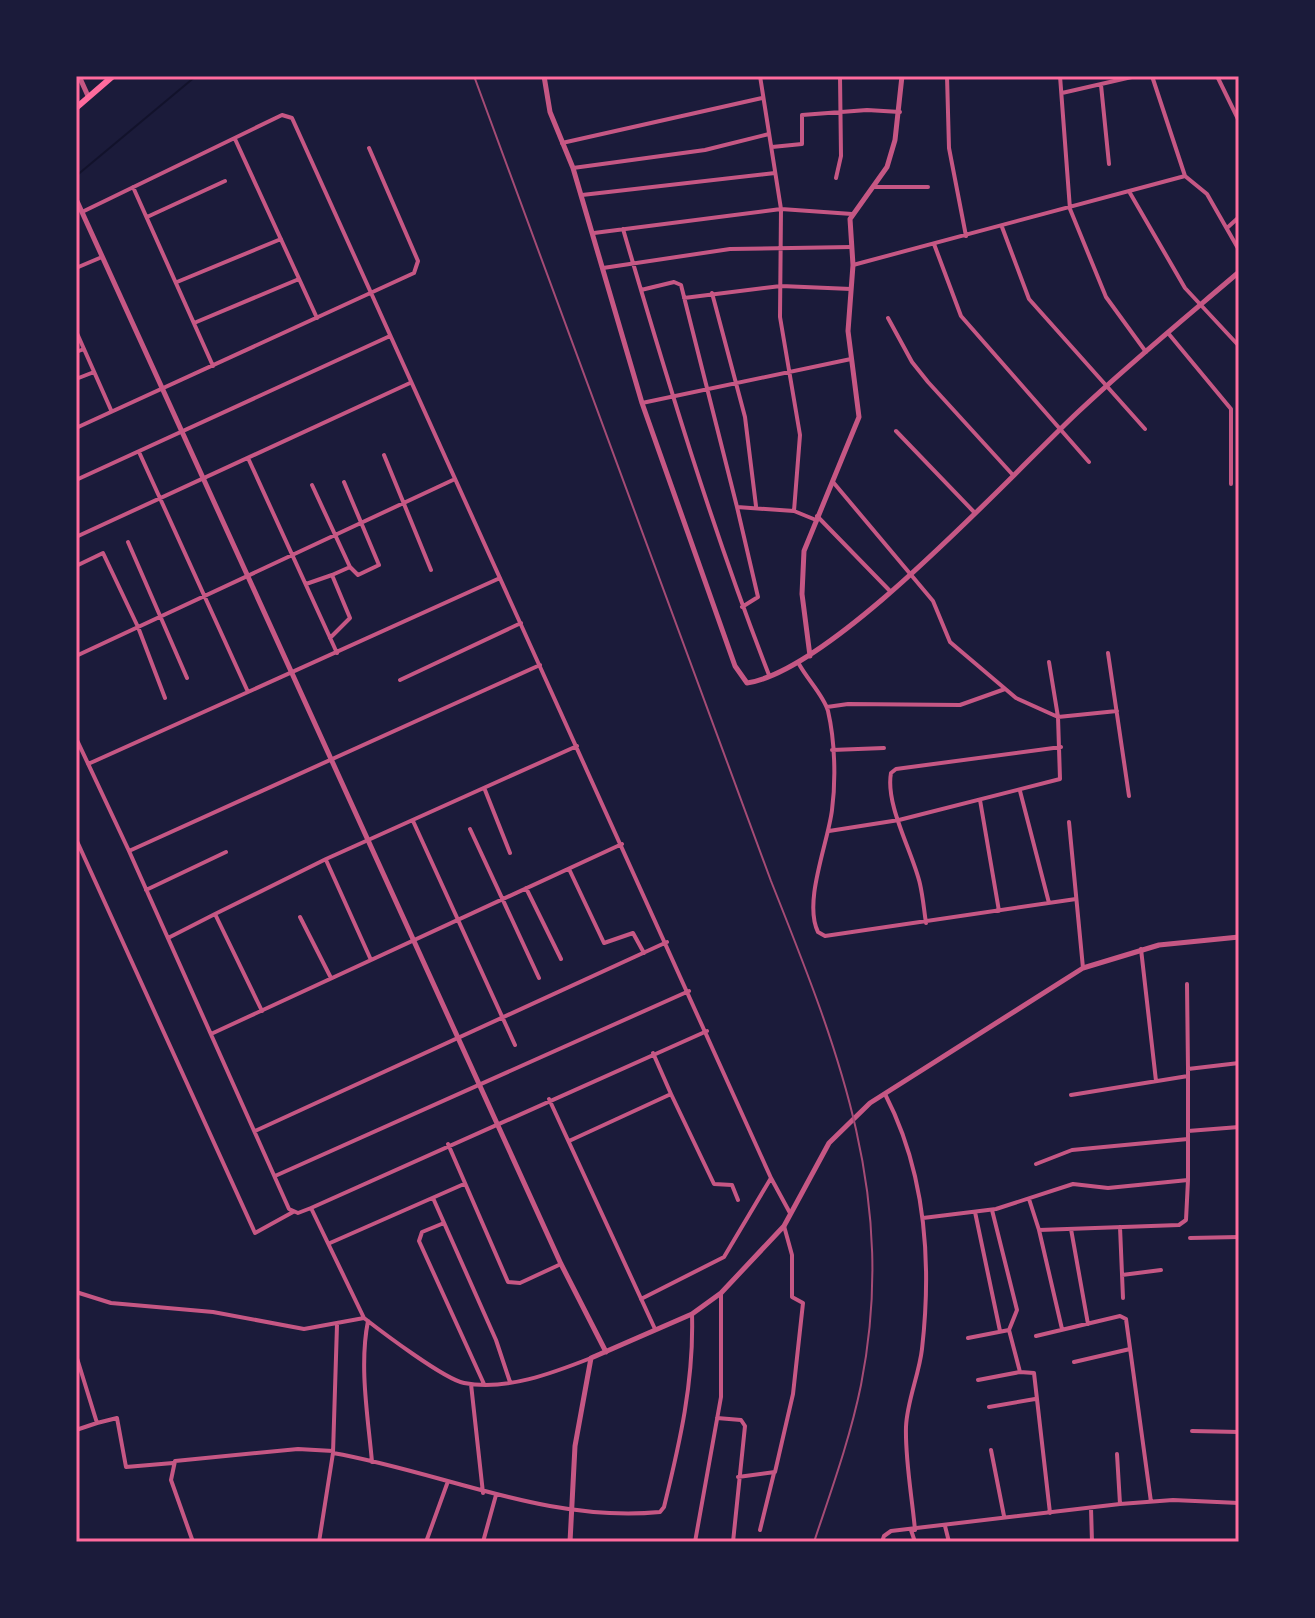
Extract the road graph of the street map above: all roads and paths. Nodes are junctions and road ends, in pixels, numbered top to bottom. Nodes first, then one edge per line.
1 (79, 76) edge
2 (113, 76) edge
3 (544, 76) edge
4 (760, 76) edge
5 (840, 76) edge
6 (902, 76) edge
7 (947, 76) edge
8 (1060, 76) edge
9 (1136, 76) edge
10 (1152, 76) edge
11 (1217, 76) edge
12 (1101, 85) junction
13 (1062, 93) junction
14 (88, 96) junction
15 (762, 98) junction
16 (76, 108) edge
17 (841, 111) junction
18 (900, 112) junction
19 (1239, 121) edge
20 (769, 134) junction
21 (235, 139) junction
22 (562, 143) junction
23 (771, 147) junction
24 (369, 148) dead end
25 (1109, 164) dead end
26 (573, 168) junction
27 (775, 173) junction
28 (1185, 176) junction
29 (836, 178) dead end
30 (225, 181) dead end
31 (133, 187) junction
32 (874, 187) junction
33 (928, 187) dead end
34 (1130, 193) junction
35 (582, 195) junction
36 (76, 199) edge
37 (781, 209) junction
38 (1070, 209) junction
39 (82, 212) junction
40 (852, 214) junction
41 (146, 217) junction
42 (1239, 217) edge
43 (1002, 227) junction
44 (1227, 228) junction
45 (623, 229) junction
46 (594, 233) junction
47 (966, 236) junction
48 (281, 239) junction
49 (934, 244) junction
50 (782, 247) junction
51 (851, 247) junction
52 (1239, 250) edge
53 (102, 257) junction
54 (633, 262) junction
55 (853, 265) junction
56 (76, 268) edge
57 (603, 268) junction
58 (1239, 272) edge
59 (299, 279) junction
60 (177, 282) junction
61 (781, 286) junction
62 (851, 289) junction
63 (641, 290) junction
64 (712, 293) junction
65 (370, 294) junction
66 (684, 298) junction
67 (1199, 306) junction
68 (317, 318) junction
69 (888, 318) dead end
70 (194, 323) junction
71 (76, 331) edge
72 (1168, 333) junction
73 (390, 336) junction
74 (1239, 346) edge
75 (84, 349) junction
76 (76, 352) edge
77 (1146, 352) junction
78 (852, 358) junction
79 (213, 366) junction
80 (94, 372) junction
81 (790, 374) junction
82 (76, 379) edge
83 (410, 383) junction
84 (737, 384) junction
85 (163, 387) junction
86 (1107, 387) junction
87 (706, 388) junction
88 (671, 395) junction
89 (642, 403) junction
90 (111, 410) junction
91 (76, 428) edge
92 (1060, 429) junction
93 (1145, 429) dead end
94 (896, 431) dead end
95 (182, 434) junction
96 (139, 452) junction
97 (384, 455) dead end
98 (248, 458) junction
99 (1089, 462) dead end
100 (1012, 474) junction
101 (455, 479) junction
102 (76, 480) edge
103 (203, 480) junction
104 (832, 480) junction
105 (344, 482) dead end
106 (1231, 484) dead end
107 (312, 485) dead end
108 (161, 499) junction
109 (402, 503) junction
110 (756, 506) junction
111 (737, 507) junction
112 (794, 511) junction
113 (974, 512) junction
114 (816, 518) junction
115 (360, 524) junction
116 (336, 535) junction
117 (76, 537) edge
118 (128, 542) dead end
119 (293, 555) junction
120 (76, 566) edge
121 (350, 567) junction
122 (431, 570) dead end
123 (912, 572) junction
124 (332, 575) junction
125 (247, 577) junction
126 (500, 578) junction
127 (306, 584) junction
128 (890, 591) junction
129 (206, 596) junction
130 (742, 607) junction
131 (161, 617) junction
132 (521, 623) junction
133 (138, 627) junction
134 (330, 638) junction
135 (1108, 653) dead end
136 (337, 654) junction
137 (76, 656) edge
138 (810, 656) junction
139 (1049, 662) dead end
140 (799, 664) junction
141 (540, 665) junction
142 (292, 675) junction
143 (770, 677) junction
144 (187, 678) dead end
145 (400, 680) dead end
146 (1005, 689) junction
147 (248, 692) junction
148 (165, 698) dead end
149 (827, 707) junction
150 (1117, 711) junction
151 (1058, 717) junction
152 (76, 738) edge
153 (577, 746) junction
154 (1061, 747) junction
155 (884, 748) dead end
156 (832, 750) junction
157 (330, 759) junction
158 (88, 764) junction
159 (485, 790) junction
160 (1020, 791) junction
161 (1129, 796) dead end
162 (980, 800) junction
163 (899, 820) junction
164 (413, 821) junction
165 (1069, 822) dead end
166 (470, 829) dead end
167 (829, 831) junction
168 (76, 839) edge
169 (368, 840) junction
170 (622, 844) junction
171 (129, 851) junction
172 (226, 852) dead end
173 (510, 853) dead end
174 (326, 859) junction
175 (569, 869) junction
176 (526, 888) junction
177 (146, 890) junction
178 (503, 899) junction
179 (1076, 899) junction
180 (1049, 903) junction
181 (999, 911) junction
182 (215, 914) junction
183 (300, 917) dead end
184 (458, 920) junction
185 (926, 923) junction
186 (1239, 937) edge
187 (168, 938) junction
188 (414, 940) junction
189 (667, 942) junction
190 (1141, 949) junction
191 (644, 953) junction
192 (561, 959) dead end
193 (371, 960) junction
194 (1083, 968) junction
195 (331, 978) junction
196 (539, 978) dead end
197 (1187, 984) dead end
198 (689, 991) junction
199 (262, 1011) junction
200 (503, 1019) junction
201 (708, 1031) junction
202 (211, 1034) junction
203 (459, 1040) junction
204 (515, 1045) dead end
205 (653, 1053) junction
206 (1239, 1063) edge
207 (1188, 1072) junction
208 (1156, 1081) junction
209 (480, 1086) junction
210 (885, 1093) junction
211 (671, 1094) junction
212 (1071, 1095) dead end
213 (549, 1099) junction
214 (497, 1124) junction
215 (1239, 1127) edge
216 (254, 1131) junction
217 (1188, 1131) junction
218 (1188, 1139) junction
219 (569, 1141) junction
220 (448, 1144) junction
221 (1036, 1164) dead end
222 (274, 1177) junction
223 (771, 1178) junction
224 (1188, 1180) junction
225 (464, 1184) junction
226 (433, 1198) junction
227 (1029, 1199) junction
228 (738, 1200) dead end
229 (311, 1208) junction
230 (992, 1210) junction
231 (293, 1212) junction
232 (975, 1212) junction
233 (792, 1215) junction
234 (923, 1218) junction
235 (444, 1223) junction
236 (784, 1226) junction
237 (1120, 1227) junction
238 (1071, 1229) junction
239 (1039, 1230) junction
240 (1239, 1237) edge
241 (1190, 1238) dead end
242 (330, 1243) junction
243 (561, 1264) junction
244 (1161, 1270) dead end
245 (1122, 1275) junction
246 (76, 1292) edge
247 (721, 1293) junction
248 (1123, 1298) dead end
249 (641, 1299) junction
250 (692, 1314) junction
251 (366, 1320) junction
252 (1088, 1324) junction
253 (337, 1325) junction
254 (1009, 1330) junction
255 (1062, 1330) junction
256 (1000, 1331) junction
257 (656, 1332) junction
258 (1036, 1336) dead end
259 (968, 1338) dead end
260 (1130, 1349) junction
261 (606, 1352) junction
262 (76, 1355) edge
263 (591, 1358) junction
264 (1074, 1362) dead end
265 (1020, 1372) junction
266 (978, 1380) dead end
267 (510, 1382) junction
268 (471, 1384) junction
269 (484, 1384) junction
270 (1035, 1399) junction
271 (989, 1407) dead end
272 (717, 1418) junction
273 (97, 1423) junction
274 (76, 1430) edge
275 (1192, 1431) dead end
276 (1239, 1432) edge
277 (991, 1450) dead end
278 (333, 1452) junction
279 (1117, 1454) dead end
280 (173, 1463) junction
281 (372, 1463) junction
282 (774, 1473) junction
283 (738, 1477) junction
284 (447, 1483) junction
285 (483, 1493) junction
286 (496, 1495) junction
287 (1151, 1502) junction
288 (1239, 1503) edge
289 (1120, 1504) junction
290 (1091, 1508) junction
291 (571, 1510) junction
292 (1050, 1513) junction
293 (1004, 1516) junction
294 (945, 1526) junction
295 (760, 1530) dead end
296 (913, 1530) junction
297 (193, 1542) edge
298 (318, 1542) edge
299 (426, 1542) edge
300 (483, 1542) edge
301 (570, 1542) edge
302 (695, 1542) edge
303 (733, 1542) edge
304 (882, 1542) edge
305 (915, 1542) edge
306 (949, 1542) edge
307 (1092, 1542) edge

1 - 14 street
2 - 14 main road
3 - 22 street
4 - 15 street
5 - 17 street
6 - 18 street
7 - 47 street
8 - 13 street
9 - 12 street
10 - 28 street
11 - 19 street
12 - 13 street
12 - 25 street
13 - 38 street
14 - 16 main road
15 - 20 street
15 - 22 street
17 - 18 street
17 - 23 street
17 - 29 street
18 - 32 street
20 - 23 street
20 - 26 street
21 - 31 street
21 - 48 street
21 - 65 street
22 - 26 street
23 - 27 street
24 - 65 street
26 - 35 street
27 - 35 street
27 - 37 street
28 - 34 street
28 - 44 street
30 - 41 street
31 - 39 street
31 - 41 street
32 - 33 street
32 - 40 street
34 - 38 street
34 - 67 street
35 - 46 street
36 - 39 street
37 - 40 street
37 - 45 street
37 - 50 street
38 - 43 street
38 - 77 street
39 - 53 street
40 - 51 street
41 - 60 street
42 - 44 street
43 - 47 street
43 - 86 street
44 - 52 street
45 - 46 street
45 - 54 street
46 - 57 street
47 - 49 street
48 - 59 street
48 - 60 street
49 - 55 street
49 - 92 street
50 - 51 street
50 - 54 street
50 - 61 street
51 - 55 street
53 - 56 street
53 - 85 street
54 - 57 street
54 - 63 street
55 - 62 street
57 - 89 street
58 - 67 street
59 - 68 street
59 - 70 street
60 - 70 street
61 - 62 street
61 - 64 street
61 - 81 street
62 - 78 street
63 - 66 street
63 - 88 street
64 - 66 street
64 - 84 street
65 - 68 street
65 - 73 street
66 - 87 street
67 - 72 street
67 - 74 street
68 - 79 street
69 - 100 street
70 - 79 street
71 - 75 street
72 - 77 street
72 - 106 street
73 - 83 street
73 - 95 street
75 - 76 street
75 - 80 street
77 - 86 street
78 - 81 street
78 - 104 street
79 - 85 street
80 - 82 street
80 - 90 street
81 - 84 street
81 - 112 street
83 - 98 street
83 - 101 street
84 - 87 street
84 - 110 street
85 - 90 street
85 - 95 street
86 - 92 street
86 - 93 street
87 - 88 street
87 - 111 street
88 - 89 street
88 - 130 street
89 - 143 street
90 - 91 street
92 - 99 street
92 - 100 street
94 - 113 street
95 - 96 street
95 - 103 street
96 - 102 street
96 - 108 street
97 - 109 street
98 - 103 street
98 - 119 street
100 - 113 street
101 - 109 street
101 - 126 street
103 - 108 street
103 - 125 street
104 - 114 street
104 - 123 street
105 - 115 street
107 - 116 street
108 - 117 street
108 - 129 street
109 - 115 street
109 - 122 street
110 - 111 street
110 - 112 street
111 - 130 street
112 - 114 street
113 - 123 street
114 - 128 street
114 - 138 street
115 - 116 street
115 - 121 street
116 - 119 street
116 - 121 street
118 - 131 street
119 - 125 street
119 - 127 street
120 - 133 street
121 - 124 street
123 - 128 street
123 - 146 street
124 - 127 street
124 - 134 street
125 - 129 street
125 - 142 street
126 - 132 street
126 - 136 street
127 - 134 street
128 - 138 street
129 - 131 street
129 - 147 street
130 - 143 street
131 - 133 street
131 - 144 street
132 - 141 street
132 - 145 street
133 - 137 street
133 - 148 street
134 - 136 street
135 - 150 street
136 - 142 street
138 - 140 street
139 - 151 street
140 - 143 street
140 - 149 street
141 - 153 street
141 - 157 street
142 - 147 street
142 - 157 street
146 - 149 street
146 - 151 street
147 - 158 street
149 - 156 street
150 - 151 street
150 - 161 street
151 - 154 street
152 - 158 street
153 - 159 street
153 - 170 street
154 - 160 street
154 - 163 street
155 - 156 street
156 - 167 street
157 - 169 street
157 - 171 street
158 - 171 street
159 - 164 street
159 - 173 street
160 - 162 street
160 - 180 street
162 - 163 street
162 - 181 street
163 - 167 street
163 - 185 street
164 - 169 street
164 - 184 street
165 - 179 street
166 - 178 street
167 - 185 street
168 - 231 street
169 - 174 street
169 - 188 street
170 - 175 street
170 - 189 street
171 - 177 street
172 - 177 street
174 - 182 street
174 - 193 street
175 - 176 street
175 - 191 street
176 - 178 street
176 - 192 street
177 - 187 street
178 - 184 street
178 - 196 street
179 - 180 street
179 - 194 street
180 - 181 street
181 - 185 street
182 - 187 street
182 - 199 street
183 - 195 street
184 - 188 street
184 - 200 street
186 - 190 street
187 - 202 street
188 - 193 street
188 - 203 street
189 - 191 street
189 - 198 street
190 - 194 street
190 - 208 street
191 - 200 street
193 - 195 street
194 - 210 street
195 - 199 street
197 - 207 street
198 - 201 street
198 - 209 street
199 - 202 street
200 - 203 street
200 - 204 street
201 - 205 street
201 - 223 street
202 - 216 street
203 - 209 street
203 - 216 street
205 - 211 street
205 - 213 street
206 - 207 street
207 - 208 street
207 - 217 street
208 - 212 street
209 - 214 street
209 - 222 street
210 - 233 street
210 - 234 street
211 - 219 street
211 - 228 street
213 - 214 street
213 - 219 street
214 - 220 street
214 - 243 street
215 - 217 street
216 - 222 street
217 - 218 street
218 - 221 street
218 - 224 street
219 - 249 street
220 - 225 street
220 - 229 street
222 - 231 street
223 - 233 street
223 - 249 street
224 - 227 street
224 - 237 street
225 - 226 street
225 - 243 street
226 - 235 street
226 - 242 street
227 - 230 street
227 - 239 street
229 - 231 street
229 - 242 street
230 - 232 street
230 - 254 street
232 - 234 street
232 - 256 street
233 - 236 street
234 - 296 street
235 - 267 street
235 - 269 street
236 - 247 street
236 - 282 street
237 - 238 street
237 - 245 street
238 - 239 street
238 - 252 street
239 - 255 street
240 - 241 street
242 - 251 street
243 - 261 street
244 - 245 street
245 - 248 street
246 - 253 street
247 - 250 street
247 - 272 street
249 - 257 street
250 - 257 street
250 - 291 street
251 - 253 street
251 - 268 street
251 - 281 street
252 - 255 street
252 - 260 street
253 - 278 street
254 - 256 street
254 - 265 street
255 - 258 street
256 - 259 street
257 - 261 street
260 - 264 street
260 - 287 street
261 - 263 street
262 - 273 street
263 - 267 street
263 - 291 street
265 - 266 street
265 - 270 street
267 - 269 street
268 - 269 street
268 - 285 street
270 - 271 street
270 - 292 street
272 - 283 street
272 - 302 street
273 - 274 street
273 - 280 street
275 - 276 street
277 - 293 street
278 - 280 street
278 - 281 street
278 - 298 street
279 - 289 street
280 - 297 street
281 - 284 street
282 - 283 street
282 - 295 street
283 - 303 street
284 - 285 street
284 - 299 street
285 - 286 street
286 - 291 street
286 - 300 street
287 - 288 street
287 - 289 street
289 - 290 street
290 - 292 street
290 - 307 street
291 - 301 street
292 - 293 street
293 - 294 street
294 - 296 street
294 - 306 street
296 - 304 street
296 - 305 street

